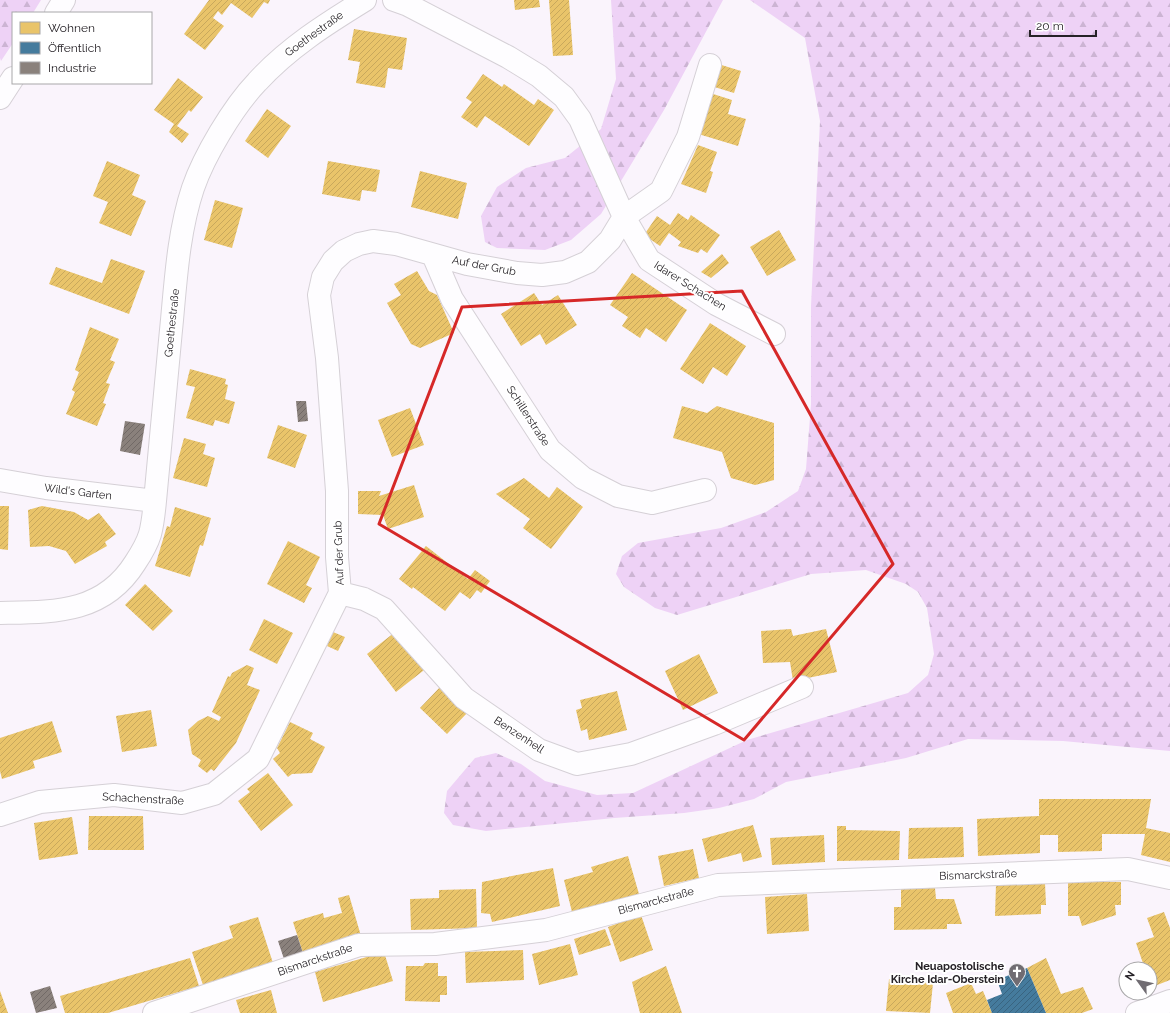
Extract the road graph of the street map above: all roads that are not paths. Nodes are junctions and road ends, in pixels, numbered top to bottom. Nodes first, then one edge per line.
1 (64, 0) edge
2 (365, 0) edge
3 (394, 0) edge
4 (57, 12) edge
5 (710, 65) dead end
6 (12, 80) edge
7 (0, 98) edge
8 (624, 217) junction
9 (432, 255) junction
10 (774, 334) dead end
11 (0, 480) edge
12 (705, 490) dead end
13 (156, 500) junction
14 (340, 593) junction
15 (0, 613) edge
16 (802, 687) dead end
17 (0, 815) edge
18 (1170, 878) edge
19 (1170, 1000) edge
20 (154, 1013) edge
21 (1137, 1013) edge

1 - 4 street
2 - 13 street, Goethestraße
3 - 8 street
5 - 8 street
6 - 7 street
8 - 9 street, Auf der Grub
8 - 10 street, Idarer Schachen
9 - 12 street, Schillerstraße
9 - 14 street, Auf der Grub
11 - 13 street, Wild's Garten
13 - 15 street, Goethestraße
14 - 16 street, Benzenhell
14 - 17 street, Schachenstraße
18 - 20 street, Bismarckstraße
19 - 21 street

